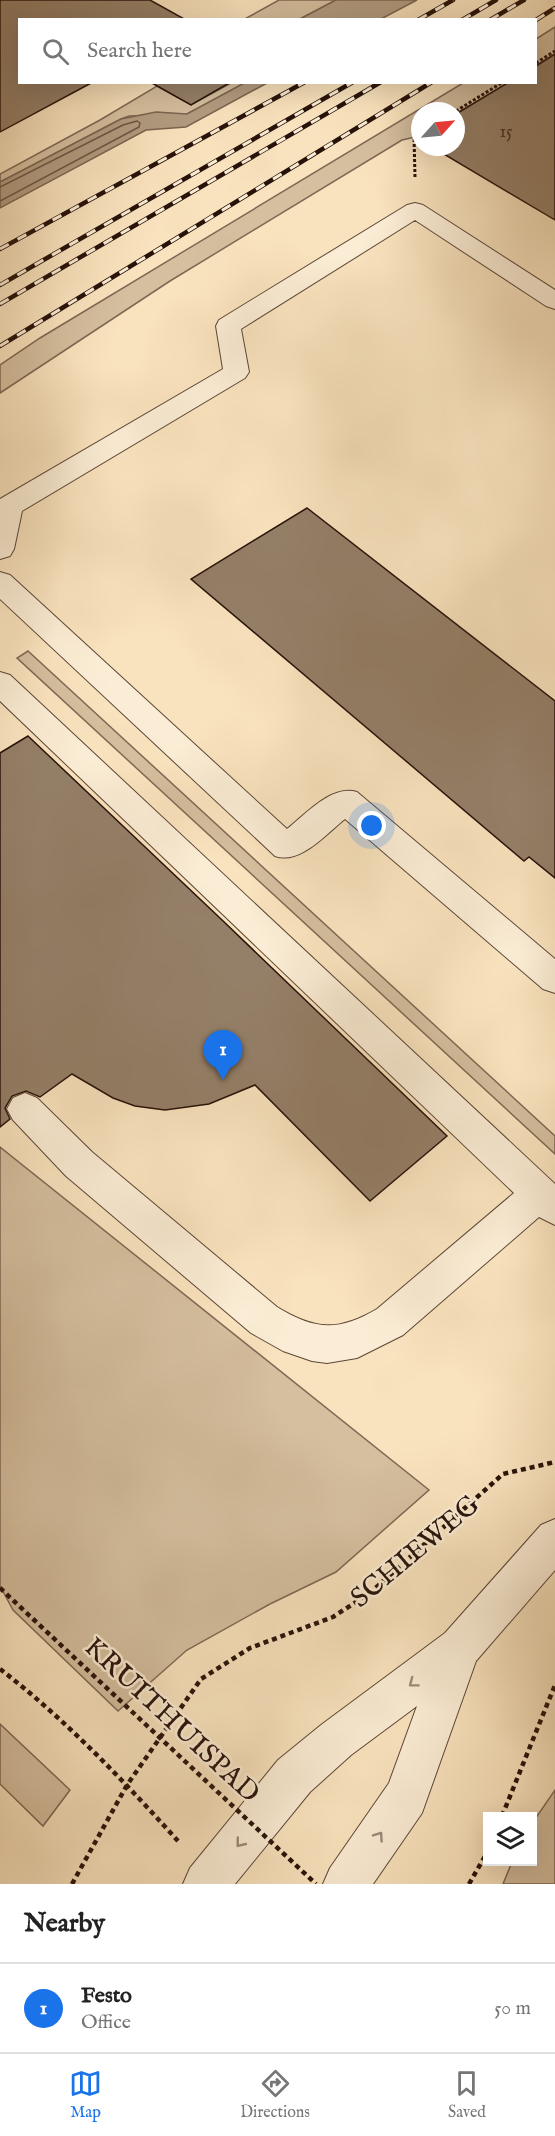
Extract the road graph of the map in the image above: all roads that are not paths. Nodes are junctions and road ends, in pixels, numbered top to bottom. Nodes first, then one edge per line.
1 (555, 301) edge
2 (0, 549) edge
3 (0, 582) edge
4 (0, 683) edge
5 (555, 980) edge
6 (25, 1108) dead end
7 (548, 1201) edge
8 (555, 1539) edge
9 (460, 1648) junction
10 (209, 1881) edge
11 (346, 1884) edge

1 - 2 street
3 - 5 street
4 - 7 street
6 - 7 street
8 - 9 street
9 -> 10 street
11 -> 9 street

